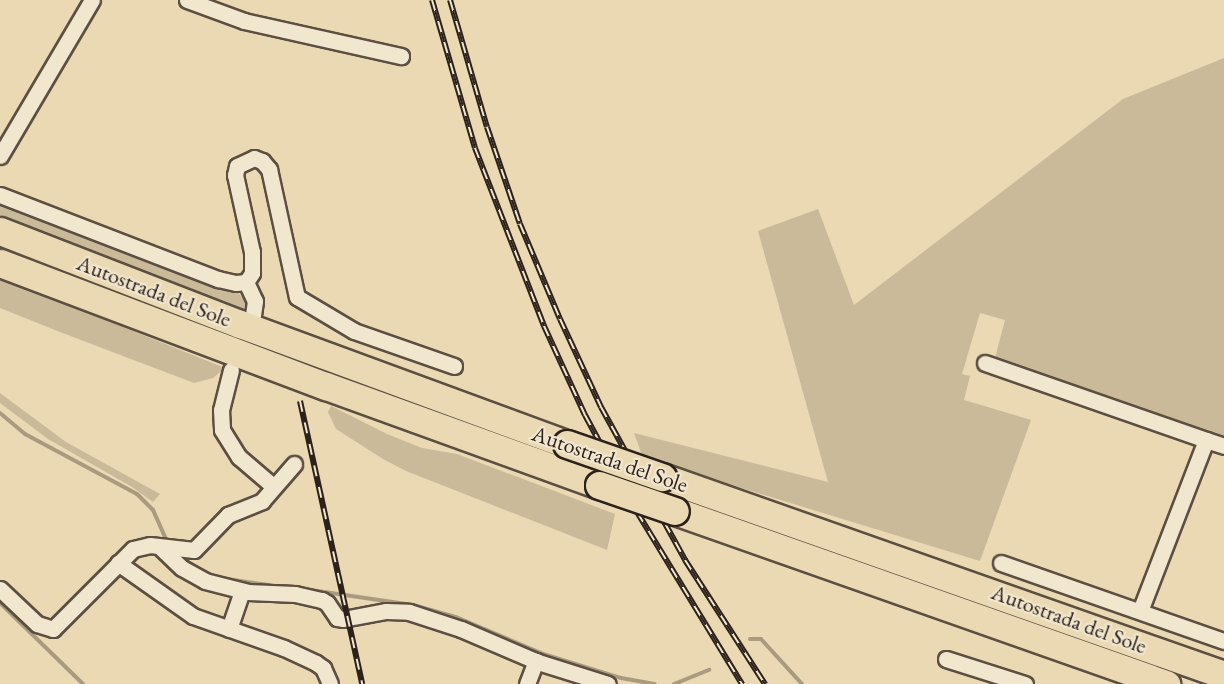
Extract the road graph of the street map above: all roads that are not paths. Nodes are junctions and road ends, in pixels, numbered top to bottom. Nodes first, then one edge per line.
1 (92, 0) edge
2 (187, 0) edge
3 (400, 56) dead end
4 (0, 156) edge
5 (0, 195) edge
6 (0, 231) edge
7 (0, 263) edge
8 (246, 282) junction
9 (253, 315) dead end
10 (985, 363) dead end
11 (454, 366) dead end
12 (231, 370) dead end
13 (1206, 440) junction
14 (1224, 446) edge
15 (294, 464) dead end
16 (273, 486) junction
17 (166, 548) junction
18 (118, 563) junction
19 (1001, 563) dead end
20 (0, 589) edge
21 (242, 591) junction
22 (1140, 611) junction
23 (229, 629) junction
24 (1224, 641) edge
25 (946, 659) dead end
26 (536, 661) junction
27 (1224, 675) edge
28 (330, 684) edge
29 (527, 684) edge
30 (608, 684) edge
31 (1025, 684) edge
32 (1166, 684) edge

1 - 4 street
2 - 3 street
5 - 8 street
6 - 27 highway, Autostrada del Sole, bridge
7 - 32 highway, Autostrada del Sole, bridge
8 - 9 street
8 - 11 street
10 - 13 street
12 - 16 street
13 - 14 street
13 - 22 street
15 - 16 street
16 - 17 street
17 - 18 street
17 - 21 street
18 - 20 street
18 - 23 street
19 - 22 street
21 - 23 street
21 - 26 street
22 - 24 street
23 - 28 street
25 - 31 street
26 - 29 street
26 - 30 street

